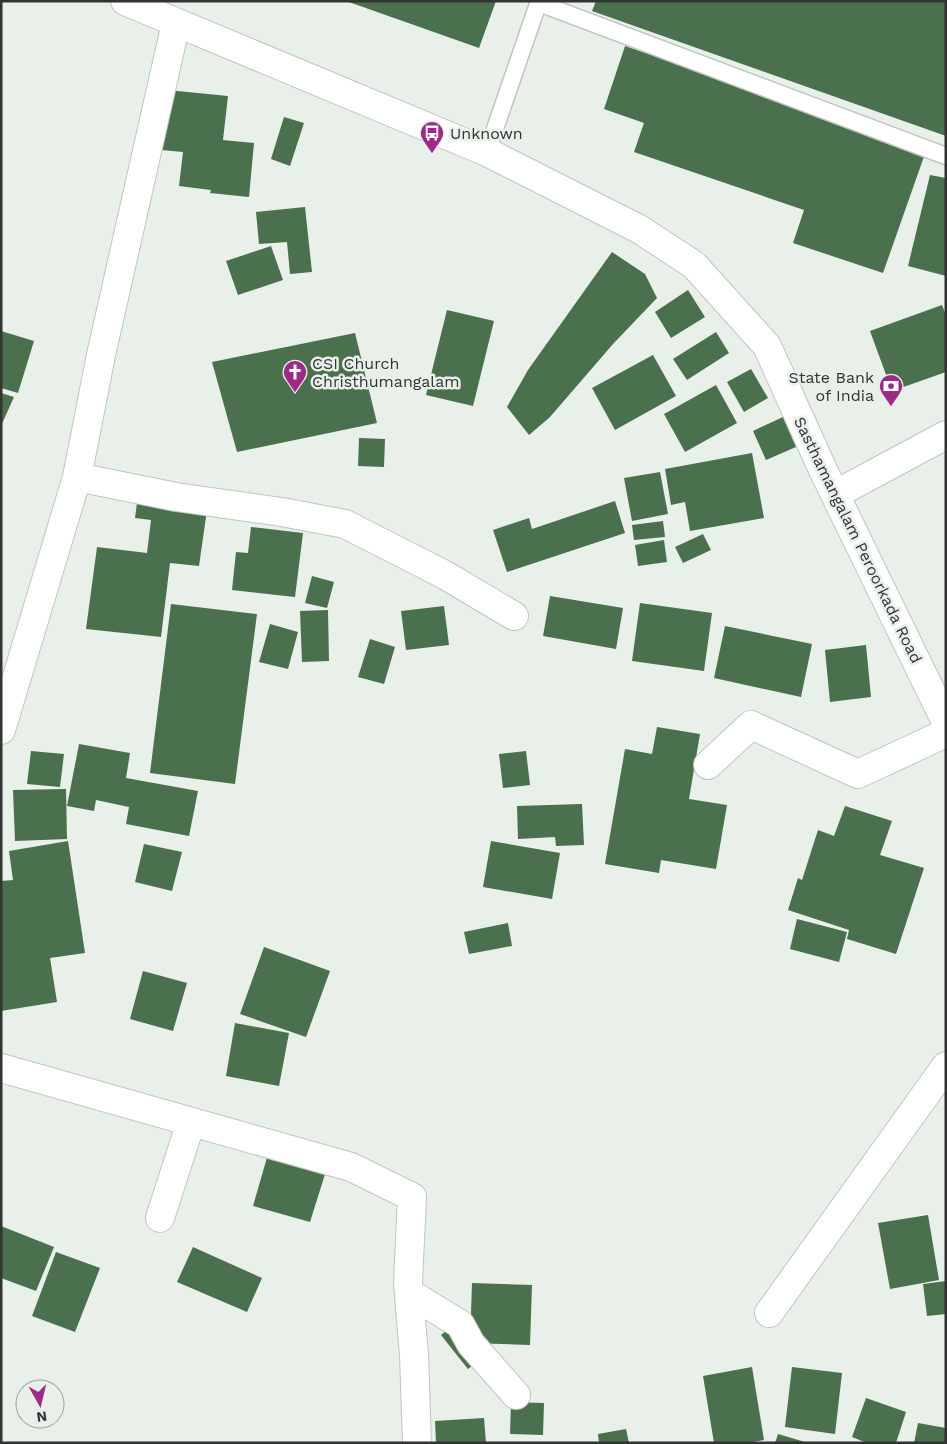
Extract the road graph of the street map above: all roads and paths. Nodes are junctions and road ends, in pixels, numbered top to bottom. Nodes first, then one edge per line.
1 (125, 1) edge
2 (539, 2) edge
3 (176, 23) junction
4 (486, 152) junction
5 (946, 156) edge
6 (946, 435) edge
7 (77, 477) junction
8 (836, 494) junction
9 (514, 616) dead end
10 (946, 722) edge
11 (1, 730) edge
12 (946, 733) edge
13 (708, 765) dead end
14 (946, 1066) edge
15 (1, 1068) edge
16 (192, 1122) junction
17 (160, 1218) dead end
18 (409, 1293) junction
19 (769, 1314) dead end
20 (516, 1395) dead end
21 (416, 1443) edge

1 - 3 street, Sasthamangalam Peroorkada Road
2 - 4 lane
2 - 5 lane
3 - 4 street, Sasthamangalam Peroorkada Road
3 - 7 street
4 - 8 street, Sasthamangalam Peroorkada Road
6 - 8 street
7 - 9 street
7 - 11 street
8 - 10 street, Sasthamangalam Peroorkada Road
12 - 13 street
14 - 19 street
15 - 16 street
16 - 17 street
16 - 18 street
18 - 20 street
18 - 21 street

